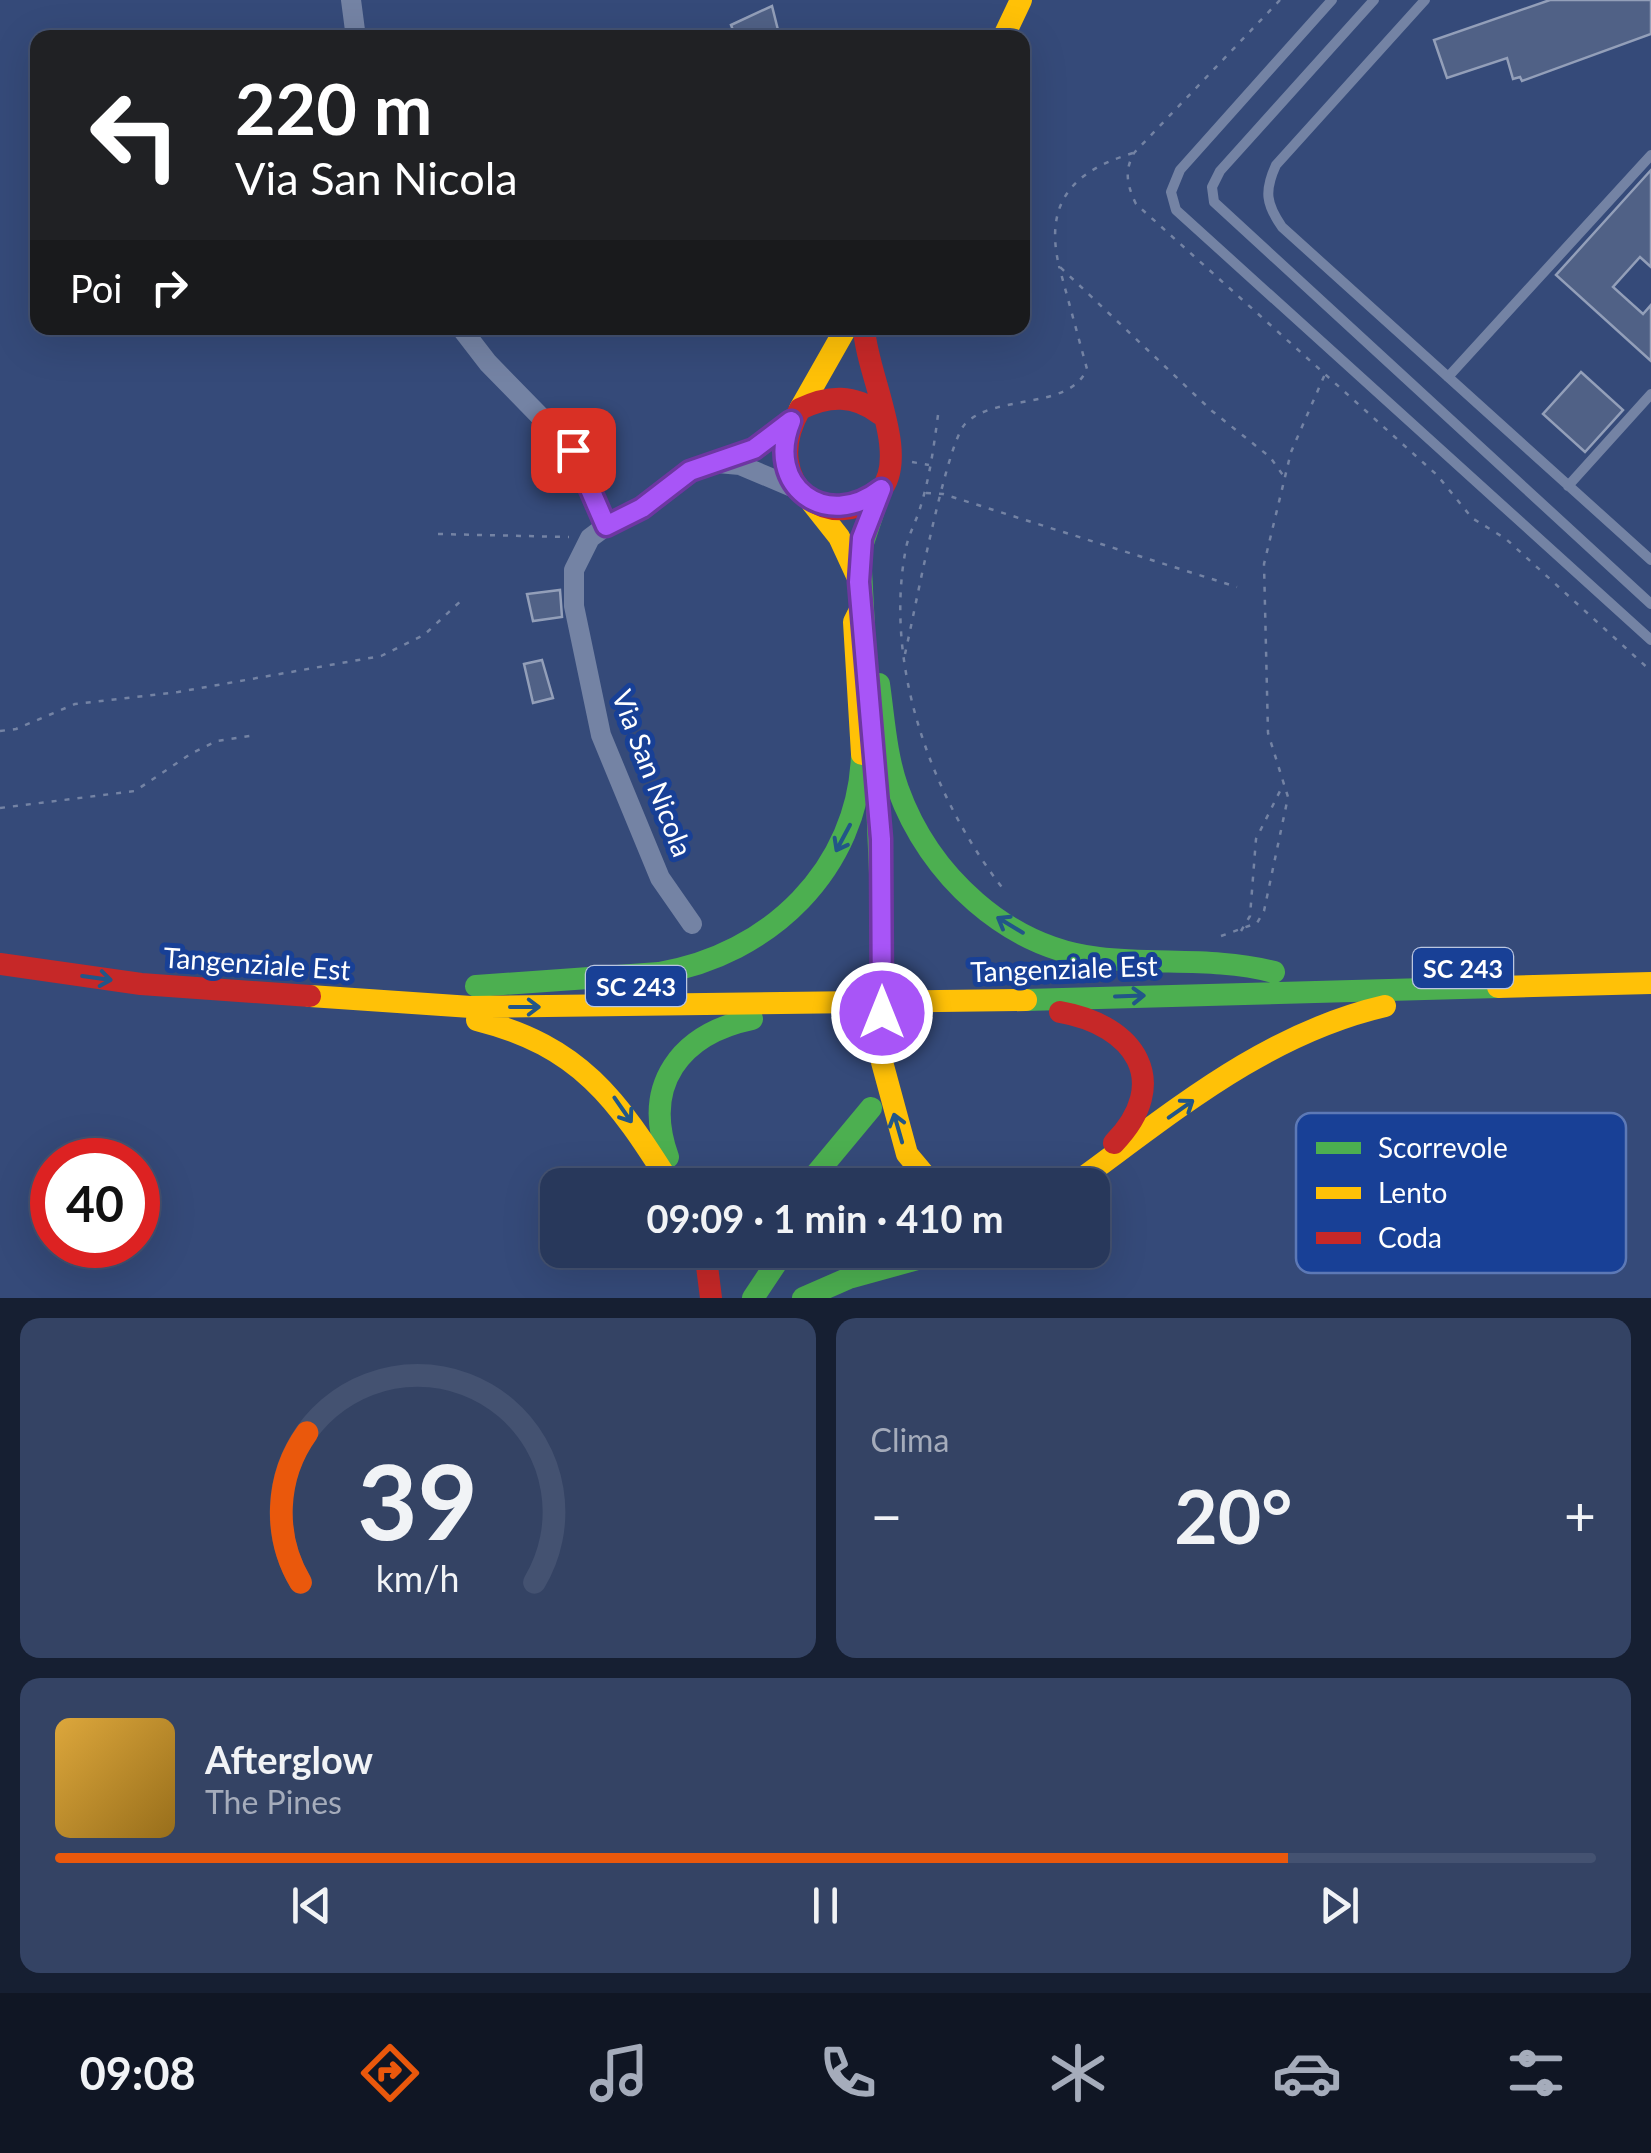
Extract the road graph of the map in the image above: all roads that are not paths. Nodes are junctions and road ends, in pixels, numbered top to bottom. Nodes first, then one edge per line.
1 (351, 0) edge
2 (1021, 0) edge
3 (1332, 0) edge
4 (1374, 0) edge
5 (1425, 0) edge
6 (355, 30) edge
7 (1006, 30) edge
8 (1650, 157) edge
9 (466, 335) edge
10 (842, 335) edge
11 (864, 335) edge
12 (1448, 377) junction
13 (1651, 394) edge
14 (880, 414) junction
15 (796, 415) junction
16 (706, 462) junction
17 (1568, 486) junction
18 (881, 489) junction
19 (803, 494) junction
20 (598, 532) junction
21 (1651, 560) edge
22 (860, 594) junction
23 (1651, 604) edge
24 (865, 636) junction
25 (1651, 640) edge
26 (692, 924) dead end
27 (0, 943) edge
28 (0, 964) edge
29 (1651, 964) edge
30 (1274, 972) junction
31 (1651, 983) edge
32 (1572, 985) junction
33 (476, 986) junction
34 (348, 1001) junction
35 (930, 1002) junction
36 (848, 1006) junction
37 (882, 1052) junction
38 (871, 1108) junction
39 (660, 1168) edge
40 (675, 1168) edge
41 (821, 1168) edge
42 (837, 1168) edge
43 (918, 1168) edge
44 (1075, 1168) edge
45 (1097, 1168) edge
46 (707, 1268) edge
47 (773, 1268) edge
48 (885, 1268) edge
49 (711, 1298) edge
50 (754, 1298) edge
51 (803, 1298) edge

1 - 6 street
2 - 7 main road
3 - 25 lane
4 - 23 lane
5 - 12 lane
8 - 12 lane
9 - 20 street
10 - 15 main road
11 - 14 main road
12 - 17 lane
13 - 17 lane
14 - 15 main road
14 - 18 main road
15 - 16 street
15 - 19 main road
16 - 19 street
16 - 20 street
17 - 21 lane
18 - 19 main road
18 - 22 main road
19 - 22 main road
20 - 26 street, Via San Nicola
22 - 24 main road
22 -> 33 main road
30 -> 24 main road
24 - 37 main road, bridge
27 - 33 main road, Tangenziale Est / SC 243
28 -> 34 main road, Tangenziale Est / SC 243
29 - 30 main road, Tangenziale Est / SC 243
30 - 33 main road, Tangenziale Est / SC 243
31 - 32 main road, Tangenziale Est / SC 243
35 -> 32 main road, Tangenziale Est / SC 243
45 -> 32 main road
34 -> 36 main road, Tangenziale Est / SC 243
34 -> 39 main road
35 - 36 main road, Tangenziale Est / SC 243
35 - 44 main road
36 - 40 main road
37 - 38 main road
43 -> 37 main road
38 - 41 main road
38 - 42 main road
46 - 49 main road
47 - 50 main road
48 - 51 main road

